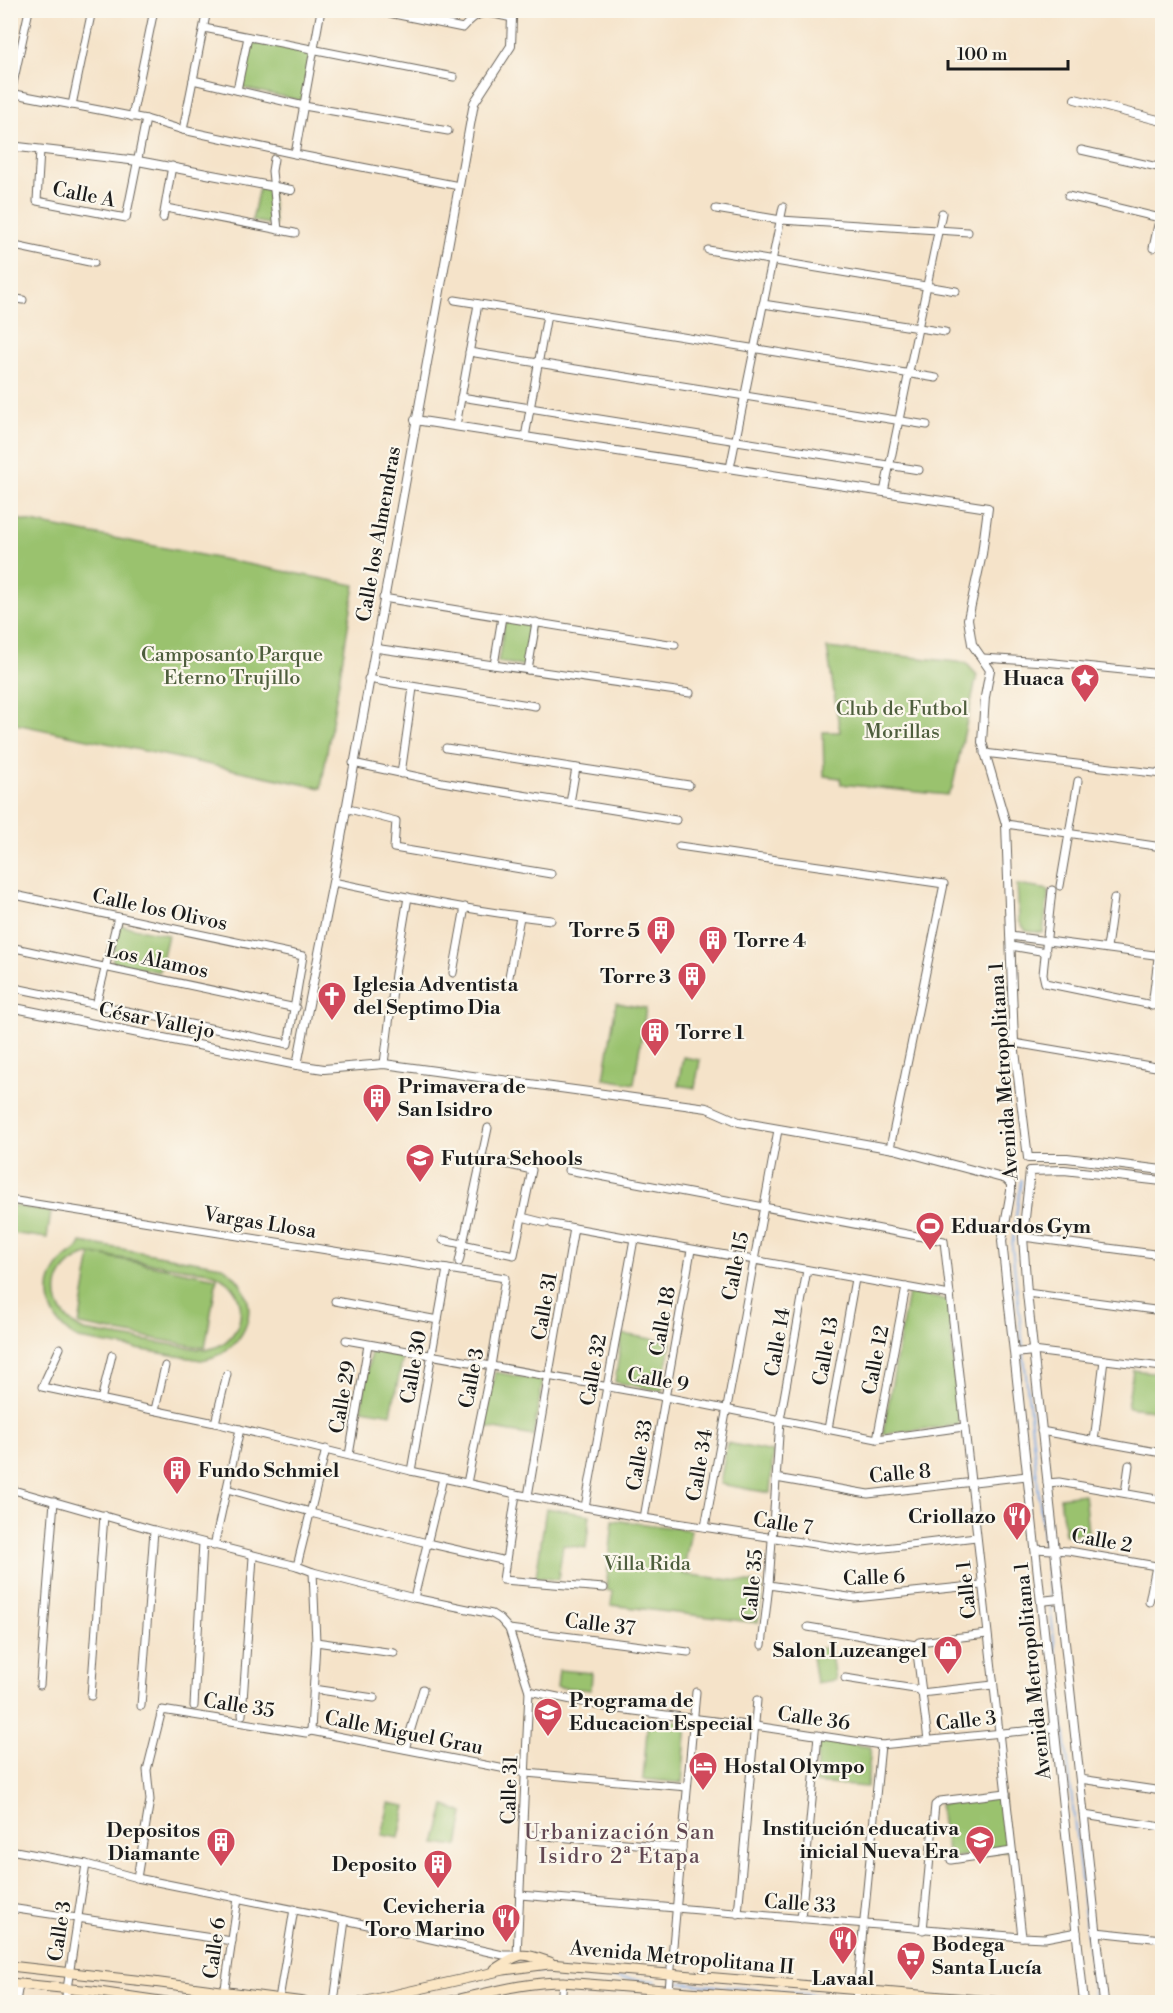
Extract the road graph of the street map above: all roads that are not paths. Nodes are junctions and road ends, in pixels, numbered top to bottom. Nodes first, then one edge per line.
1 (29, 10) edge
2 (92, 10) edge
3 (154, 10) edge
4 (207, 10) edge
5 (321, 10) edge
6 (374, 10) edge
7 (512, 18) joint
8 (204, 28) junction
9 (248, 37) junction
10 (314, 50) junction
11 (454, 77) dead end
12 (193, 80) junction
13 (237, 90) junction
14 (11, 93) edge
15 (1075, 99) dead end
16 (72, 105) junction
17 (304, 106) junction
18 (132, 117) junction
19 (146, 119) junction
20 (1162, 121) edge
21 (183, 130) junction
22 (448, 131) dead end
23 (10, 146) edge
24 (40, 150) junction
25 (1081, 150) dead end
26 (295, 154) junction
27 (274, 159) dead end
28 (138, 160) junction
29 (172, 166) junction
30 (1162, 168) edge
31 (274, 186) junction
32 (459, 186) junction
33 (291, 190) dead end
34 (1068, 196) dead end
35 (1162, 206) edge
36 (783, 207) dead end
37 (166, 208) junction
38 (716, 209) dead end
39 (942, 213) dead end
40 (163, 218) dead end
41 (1160, 218) junction
42 (781, 220) junction
43 (278, 230) junction
44 (939, 230) junction
45 (968, 232) dead end
46 (295, 233) dead end
47 (10, 245) edge
48 (1153, 248) dead end
49 (708, 250) dead end
50 (772, 261) junction
51 (94, 263) dead end
52 (927, 286) junction
53 (956, 291) dead end
54 (10, 298) edge
55 (23, 300) dead end
56 (454, 300) dead end
57 (478, 304) junction
58 (764, 304) junction
59 (547, 315) junction
60 (918, 328) junction
61 (945, 332) dead end
62 (754, 349) junction
63 (469, 352) junction
64 (538, 363) junction
65 (909, 374) junction
66 (936, 378) dead end
67 (745, 396) junction
68 (461, 397) junction
69 (530, 408) junction
70 (415, 420) junction
71 (899, 421) junction
72 (927, 425) dead end
73 (456, 426) junction
74 (525, 436) junction
75 (735, 441) junction
76 (890, 466) junction
77 (730, 468) junction
78 (919, 470) dead end
79 (884, 492) junction
80 (383, 598) junction
81 (502, 617) junction
82 (536, 622) junction
83 (675, 645) dead end
84 (374, 648) junction
85 (983, 658) junction
86 (494, 665) junction
87 (528, 670) junction
88 (1162, 674) edge
89 (368, 679) junction
90 (413, 688) junction
91 (690, 693) dead end
92 (535, 706) dead end
93 (446, 748) dead end
94 (984, 753) junction
95 (353, 763) junction
96 (576, 768) junction
97 (401, 774) junction
98 (1162, 774) edge
99 (1078, 781) dead end
100 (689, 785) dead end
101 (570, 803) junction
102 (345, 808) junction
103 (676, 820) dead end
104 (1006, 824) junction
105 (1070, 834) junction
106 (679, 846) dead end
107 (1162, 847) edge
108 (551, 874) dead end
109 (333, 882) junction
110 (1060, 886) dead end
111 (1052, 890) dead end
112 (10, 894) edge
113 (408, 897) junction
114 (1114, 898) dead end
115 (465, 907) junction
116 (118, 917) junction
117 (520, 917) junction
118 (551, 920) dead end
119 (1162, 926) edge
120 (1010, 936) junction
121 (1046, 940) junction
122 (1011, 946) junction
123 (10, 947) edge
124 (1107, 948) junction
125 (1046, 952) junction
126 (1160, 955) edge
127 (106, 966) junction
128 (453, 974) dead end
129 (508, 982) dead end
130 (10, 987) edge
131 (96, 1005) junction
132 (1152, 1006) junction
133 (10, 1007) edge
134 (1162, 1007) edge
135 (296, 1008) junction
136 (1014, 1043) junction
137 (384, 1064) junction
138 (297, 1065) junction
139 (1162, 1068) edge
140 (488, 1128) dead end
141 (778, 1130) junction
142 (890, 1148) junction
143 (1028, 1158) junction
144 (482, 1159) junction
145 (568, 1170) dead end
146 (1162, 1170) edge
147 (1030, 1171) junction
148 (1162, 1181) edge
149 (10, 1200) edge
150 (764, 1208) junction
151 (522, 1217) junction
152 (574, 1228) junction
153 (1023, 1237) junction
154 (634, 1239) junction
155 (443, 1240) dead end
156 (463, 1245) junction
157 (691, 1250) junction
158 (1162, 1255) edge
159 (753, 1261) junction
160 (459, 1262) dead end
161 (447, 1269) junction
162 (807, 1270) junction
163 (505, 1278) joint
164 (855, 1279) junction
165 (906, 1287) junction
166 (1027, 1293) junction
167 (950, 1295) junction
168 (335, 1301) dead end
169 (1162, 1311) edge
170 (438, 1320) junction
171 (346, 1340) dead end
172 (368, 1345) junction
173 (60, 1348) dead end
174 (1031, 1352) junction
175 (1017, 1353) junction
176 (112, 1356) dead end
177 (432, 1356) junction
178 (1104, 1360) junction
179 (165, 1366) dead end
180 (491, 1366) junction
181 (1162, 1367) edge
182 (227, 1374) dead end
183 (549, 1376) junction
184 (607, 1387) junction
185 (665, 1397) junction
186 (102, 1400) junction
187 (726, 1409) junction
188 (155, 1410) junction
189 (780, 1420) junction
190 (215, 1423) junction
191 (964, 1427) junction
192 (240, 1429) junction
193 (828, 1429) junction
194 (1041, 1431) junction
195 (877, 1439) junction
196 (1094, 1442) junction
197 (326, 1449) junction
198 (1162, 1453) edge
199 (349, 1455) junction
200 (1129, 1465) dead end
201 (411, 1471) junction
202 (1027, 1476) junction
203 (443, 1478) junction
204 (776, 1478) junction
205 (467, 1483) junction
206 (1047, 1483) junction
207 (970, 1484) junction
208 (10, 1489) edge
209 (227, 1489) junction
210 (1125, 1493) junction
211 (516, 1494) junction
212 (528, 1496) junction
213 (1162, 1500) edge
214 (54, 1501) junction
215 (585, 1507) junction
216 (309, 1512) junction
217 (104, 1515) junction
218 (644, 1518) junction
219 (705, 1527) junction
220 (154, 1530) junction
221 (976, 1537) junction
222 (772, 1538) junction
223 (203, 1543) junction
224 (427, 1544) junction
225 (214, 1546) junction
226 (1037, 1549) junction
227 (1052, 1549) junction
228 (254, 1557) junction
229 (506, 1561) junction
230 (297, 1566) junction
231 (1159, 1567) edge
232 (313, 1572) junction
233 (981, 1584) junction
234 (769, 1585) junction
235 (603, 1588) dead end
236 (414, 1598) junction
237 (1057, 1599) junction
238 (1043, 1600) junction
239 (1149, 1602) dead end
240 (808, 1627) dead end
241 (509, 1629) junction
242 (987, 1634) junction
243 (316, 1642) junction
244 (762, 1645) dead end
245 (916, 1645) junction
246 (688, 1652) dead end
247 (394, 1653) dead end
248 (845, 1678) dead end
249 (40, 1685) dead end
250 (993, 1685) junction
251 (313, 1689) junction
252 (423, 1689) dead end
253 (529, 1691) junction
254 (696, 1692) dead end
255 (921, 1692) junction
256 (91, 1696) dead end
257 (374, 1698) dead end
258 (757, 1700) dead end
259 (141, 1706) dead end
260 (194, 1706) dead end
261 (242, 1715) dead end
262 (693, 1719) junction
263 (755, 1726) junction
264 (1054, 1728) junction
265 (311, 1731) junction
266 (998, 1733) junction
267 (818, 1735) junction
268 (928, 1740) junction
269 (881, 1745) junction
270 (405, 1749) junction
271 (526, 1773) junction
272 (1080, 1779) junction
273 (687, 1787) junction
274 (1162, 1791) edge
275 (1006, 1793) junction
276 (1084, 1815) junction
277 (1162, 1827) edge
278 (524, 1834) junction
279 (682, 1848) junction
280 (10, 1850) edge
281 (1012, 1851) junction
282 (951, 1860) dead end
283 (86, 1864) junction
284 (137, 1878) junction
285 (520, 1896) junction
286 (238, 1898) junction
287 (10, 1908) edge
288 (294, 1909) junction
289 (676, 1909) junction
290 (738, 1914) junction
291 (77, 1919) junction
292 (801, 1919) junction
293 (345, 1920) junction
294 (863, 1924) junction
295 (923, 1930) junction
296 (1077, 1932) junction
297 (1096, 1932) junction
298 (1022, 1937) junction
299 (1162, 1939) edge
300 (232, 1941) junction
301 (517, 1955) junction
302 (558, 1964) junction
303 (10, 1966) edge
304 (69, 1973) junction
305 (488, 1974) junction
306 (670, 1975) junction
307 (563, 1982) junction
308 (15, 1984) edge
309 (67, 1989) junction
310 (857, 1989) junction
311 (669, 1990) junction
312 (225, 1992) junction
313 (714, 1998) edge
314 (116, 1999) edge
315 (279, 1999) junction
316 (16, 2002) edge
317 (65, 2002) edge
318 (167, 2002) edge
319 (223, 2002) edge
320 (304, 2002) edge
321 (334, 2002) edge
322 (362, 2002) edge
323 (451, 2002) edge
324 (561, 2002) edge
325 (816, 2002) edge
326 (856, 2002) edge
327 (1003, 2002) edge
328 (1084, 2002) edge
329 (1104, 2002) edge

1 - 14 street
2 - 16 street
3 - 18 street
4 - 8 street
5 - 10 street
6 - 7 street
7 - 32 street, Calle los Almendras
8 - 9 street
8 - 12 street
9 - 10 street
9 - 13 street
10 - 11 street
10 - 17 street
12 - 13 street
12 - 21 street
13 - 17 street
14 - 16 street
15 - 20 street
16 - 18 street
17 - 22 street
17 - 26 street
18 - 19 street
19 - 21 street
19 - 28 street
21 - 26 street
23 - 24 street
24 - 28 street
24 - 28 street, Calle A
25 - 30 street
26 - 32 street
27 - 31 street
28 - 29 street
29 - 31 street
29 - 37 street
31 - 33 street
31 - 43 street
32 - 70 street, Calle los Almendras
34 - 41 street
35 - 41 street
36 - 42 street
37 - 40 street
37 - 43 street
38 - 42 street
39 - 44 street
41 - 48 street
42 - 44 street
42 - 50 street
43 - 46 street
44 - 45 street
44 - 52 street
47 - 51 street
49 - 50 street
50 - 52 street
50 - 58 street
52 - 53 street
52 - 60 street
54 - 55 street
56 - 57 street
57 - 59 street
57 - 63 street
58 - 60 street
58 - 62 street
59 - 62 street
59 - 64 street
60 - 61 street
60 - 65 street
62 - 65 street
62 - 67 street
63 - 64 street
63 - 68 street
64 - 67 street
64 - 69 street
65 - 66 street
65 - 71 street
67 - 71 street
67 - 75 street
68 - 69 street
68 - 73 street
69 - 74 street
69 - 75 street
70 - 73 street
70 - 80 street, Calle los Almendras
71 - 72 street
71 - 76 street
73 - 74 street
74 - 77 street
75 - 76 street
75 - 77 street
76 - 78 street
76 - 79 street
77 - 79 street
79 - 85 street, Avenida Metropolitana 1
80 - 81 street
80 - 84 street, Calle los Almendras
81 - 82 street
81 - 86 street
82 - 83 street
82 - 87 street
84 - 86 street
84 - 89 street, Calle los Almendras
85 - 88 street
85 - 94 street, Avenida Metropolitana 1
86 - 87 street
87 - 91 street
89 - 90 street
89 - 95 street, Calle los Almendras
90 - 92 street
90 - 97 street
93 - 96 street
94 - 98 street
94 - 104 street, Avenida Metropolitana 1
95 - 97 street
95 - 102 street, Calle los Almendras
96 - 100 street
96 - 101 street
97 - 101 street
99 - 105 street
101 - 103 street
102 - 108 street
102 - 109 street, Calle los Almendras
104 - 105 street
104 - 120 street, Avenida Metropolitana 1
105 - 107 street
105 - 110 street
106 - 142 street
109 - 113 street
109 - 138 street, Calle los Almendras
111 - 121 street
112 - 116 street, Calle los Olivos
113 - 115 street
113 - 137 street
114 - 124 street
115 - 117 street
115 - 128 street
116 - 127 street
116 - 135 street, Calle los Olivos
117 - 118 street
117 - 129 street
119 - 126 street
120 - 121 street
120 - 122 street, Avenida Metropolitana 1
121 - 124 street
121 - 125 street
122 - 125 street
122 - 136 street, Avenida Metropolitana 1
123 - 127 street, Los Alamos
124 - 126 street
125 - 132 street
126 - 132 street
127 - 131 street
127 - 135 street, Los Alamos
130 - 131 street
131 - 135 street
132 - 134 street
133 - 138 street, César Vallejo
136 - 139 street
136 - 143 street, Avenida Metropolitana 1
137 - 138 street, César Vallejo
137 - 141 street, César Vallejo
140 - 144 street
141 - 142 street, César Vallejo
141 - 150 street, Calle 15
142 - 175 street, Avenida Metropolitana 1
143 - 146 street
143 - 147 street, Avenida Metropolitana 1
144 - 151 street
144 - 156 street
145 - 150 street
147 - 148 street
147 - 153 street, Avenida Metropolitana 1
149 - 161 street, Vargas Llosa
150 - 159 street, Calle 15
150 - 167 street, Calle 1
151 - 152 street
151 - 156 street
152 - 154 street
152 - 183 street, Calle 31
153 - 158 street
153 - 166 street, Avenida Metropolitana 1
154 - 157 street
154 - 184 street, Calle 32
155 - 156 street
156 - 160 street
157 - 159 street
157 - 185 street, Calle 18
159 - 162 street
159 - 187 street, Calle 15
161 - 163 street, Vargas Llosa
161 - 170 street, Calle 30
162 - 164 street
162 - 189 street, Calle 14
163 - 180 street, Calle 3
164 - 165 street
164 - 193 street, Calle 13
165 - 167 street
165 - 195 street, Calle 12
166 - 169 street
166 - 174 street, Avenida Metropolitana 1
167 - 191 street, Calle 1
168 - 170 street
170 - 177 street, Calle 30
171 - 172 street, Calle 9
172 - 177 street, Calle 9
172 - 199 street, Calle 29
173 - 186 street, Calle 7
174 - 175 street
174 - 178 street
174 - 194 street, Avenida Metropolitana 1
175 - 202 street, Avenida Metropolitana 1
176 - 186 street
177 - 180 street, Calle 9
177 - 201 street, Calle 30
178 - 181 street
178 - 196 street
179 - 188 street
180 - 183 street, Calle 9
180 - 205 street, Calle 3
182 - 190 street
183 - 184 street, Calle 9
183 - 212 street, Calle 31
184 - 185 street, Calle 9
184 - 215 street, Calle 32
185 - 187 street, Calle 9
185 - 218 street, Calle 33
186 - 188 street, Calle 7
187 - 189 street, Calle 9
187 - 219 street, Calle 34
188 - 190 street, Calle 7
189 - 193 street, Calle 9
189 - 204 street, Calle 35
190 - 192 street, Calle 7
191 - 195 street, Calle 9
191 - 207 street, Calle 1
192 - 197 street, Calle 7
192 - 209 street
193 - 195 street, Calle 9
194 - 196 street
194 - 206 street, Avenida Metropolitana 1
196 - 198 street
197 - 199 street, Calle 7
197 - 216 street
199 - 201 street, Calle 7
200 - 210 street
201 - 203 street, Calle 7
202 - 207 street, Calle 8
202 - 226 street, Avenida Metropolitana 1
203 - 205 street, Calle 7
203 - 224 street
204 - 207 street, Calle 8
204 - 222 street, Calle 35
205 - 211 street, Calle 7
206 - 210 street
206 - 227 street, Avenida Metropolitana 1
207 - 221 street, Calle 1
208 - 214 street
209 - 216 street
209 - 225 street
210 - 213 street
211 - 212 street, Calle 7
211 - 229 street
212 - 215 street, Calle 7
214 - 217 street
214 - 249 street
215 - 218 street, Calle 7
216 - 224 street
216 - 230 street
217 - 220 street
217 - 256 street
218 - 219 street, Calle 7
219 - 222 street, Calle 7
220 - 223 street
220 - 259 street
221 - 222 street, Calle 7
221 - 233 street, Calle 1
222 - 234 street, Calle 35
223 - 225 street
223 - 260 street
224 - 229 street
224 - 236 street
225 - 228 street
226 - 227 street, Calle 2
226 - 238 street, Avenida Metropolitana 1
227 - 231 street, Calle 2
227 - 237 street, Avenida Metropolitana 1
228 - 230 street
228 - 261 street
229 - 235 street
230 - 232 street
231 - 239 street
232 - 236 street
232 - 243 street
233 - 234 street, Calle 6
233 - 242 street, Calle 1
234 - 244 street, Calle 35
236 - 241 street
237 - 238 street
237 - 272 street, Avenida Metropolitana 1
238 - 264 street, Avenida Metropolitana 1
240 - 245 street
241 - 246 street, Calle 37
241 - 253 street, Calle 31
242 - 245 street
242 - 250 street, Calle 1
243 - 247 street
243 - 251 street
245 - 255 street
248 - 255 street
250 - 255 street
250 - 266 street, Calle 1
251 - 257 street
251 - 265 street
252 - 270 street
253 - 262 street, Calle 36
253 - 271 street, Calle 31
254 - 262 street
255 - 268 street
258 - 263 street
262 - 263 street, Calle 36
262 - 273 street
263 - 267 street, Calle 36
263 - 290 street
264 - 266 street, Calle 3
264 - 296 street, Avenida Metropolitana 1
265 - 270 street, Calle Miguel Grau
265 - 284 street, Calle 35
266 - 268 street, Calle 3
266 - 275 street, Calle 1
267 - 269 street, Calle 36
267 - 292 street
268 - 269 street, Calle 3
269 - 294 street
270 - 271 street, Calle Miguel Grau
271 - 273 street
271 - 278 street, Calle 31
272 - 274 street
272 - 276 street, Avenida Metropolitana 1
273 - 279 street
275 - 281 street, Calle 1
275 - 295 street
276 - 277 street
276 - 297 street, Avenida Metropolitana 1
278 - 279 street
278 - 285 street, Calle 31
279 - 289 street
280 - 283 street
281 - 282 street
281 - 298 street, Calle 1
283 - 284 street
283 - 291 street, Calle 3
284 - 286 street
285 - 289 street, Calle 33
285 - 301 street, Calle 31
286 - 288 street
286 - 300 street, Calle 6
287 - 291 street
288 - 293 street
288 - 315 street
289 - 290 street, Calle 33
289 - 306 street
290 - 292 street, Calle 33
291 - 300 street
291 - 304 street, Calle 3
292 - 294 street, Calle 33
293 - 301 street
293 - 321 street
294 - 295 street, Calle 33
294 - 310 street
295 - 298 street, Calle 33
296 - 298 street, Calle 33
296 - 328 street, Avenida Metropolitana 1
297 - 299 street
297 - 329 street, Avenida Metropolitana 1
300 - 312 street, Calle 6
301 - 302 main road
301 - 305 main road
302 - 305 main road, Avenida Metropolitana II
302 - 306 main road, Avenida Metropolitana II
303 - 304 main road
304 - 309 street, Calle 3
304 - 312 main road
305 - 322 main road, Avenida Metropolitana II
306 - 310 main road, Avenida Metropolitana II
306 - 311 street
307 - 311 main road, Avenida Metropolitana II
307 - 323 main road, Avenida Metropolitana II
307 - 324 street
308 - 309 main road
308 - 316 street
309 - 314 main road
309 - 317 street, Calle 3
310 - 326 street
310 - 327 main road, Avenida Metropolitana II
311 - 313 main road, Avenida Metropolitana II
312 - 315 main road
312 - 319 street, Calle 6
313 - 325 main road, Avenida Metropolitana II
314 - 318 main road
315 - 320 main road

